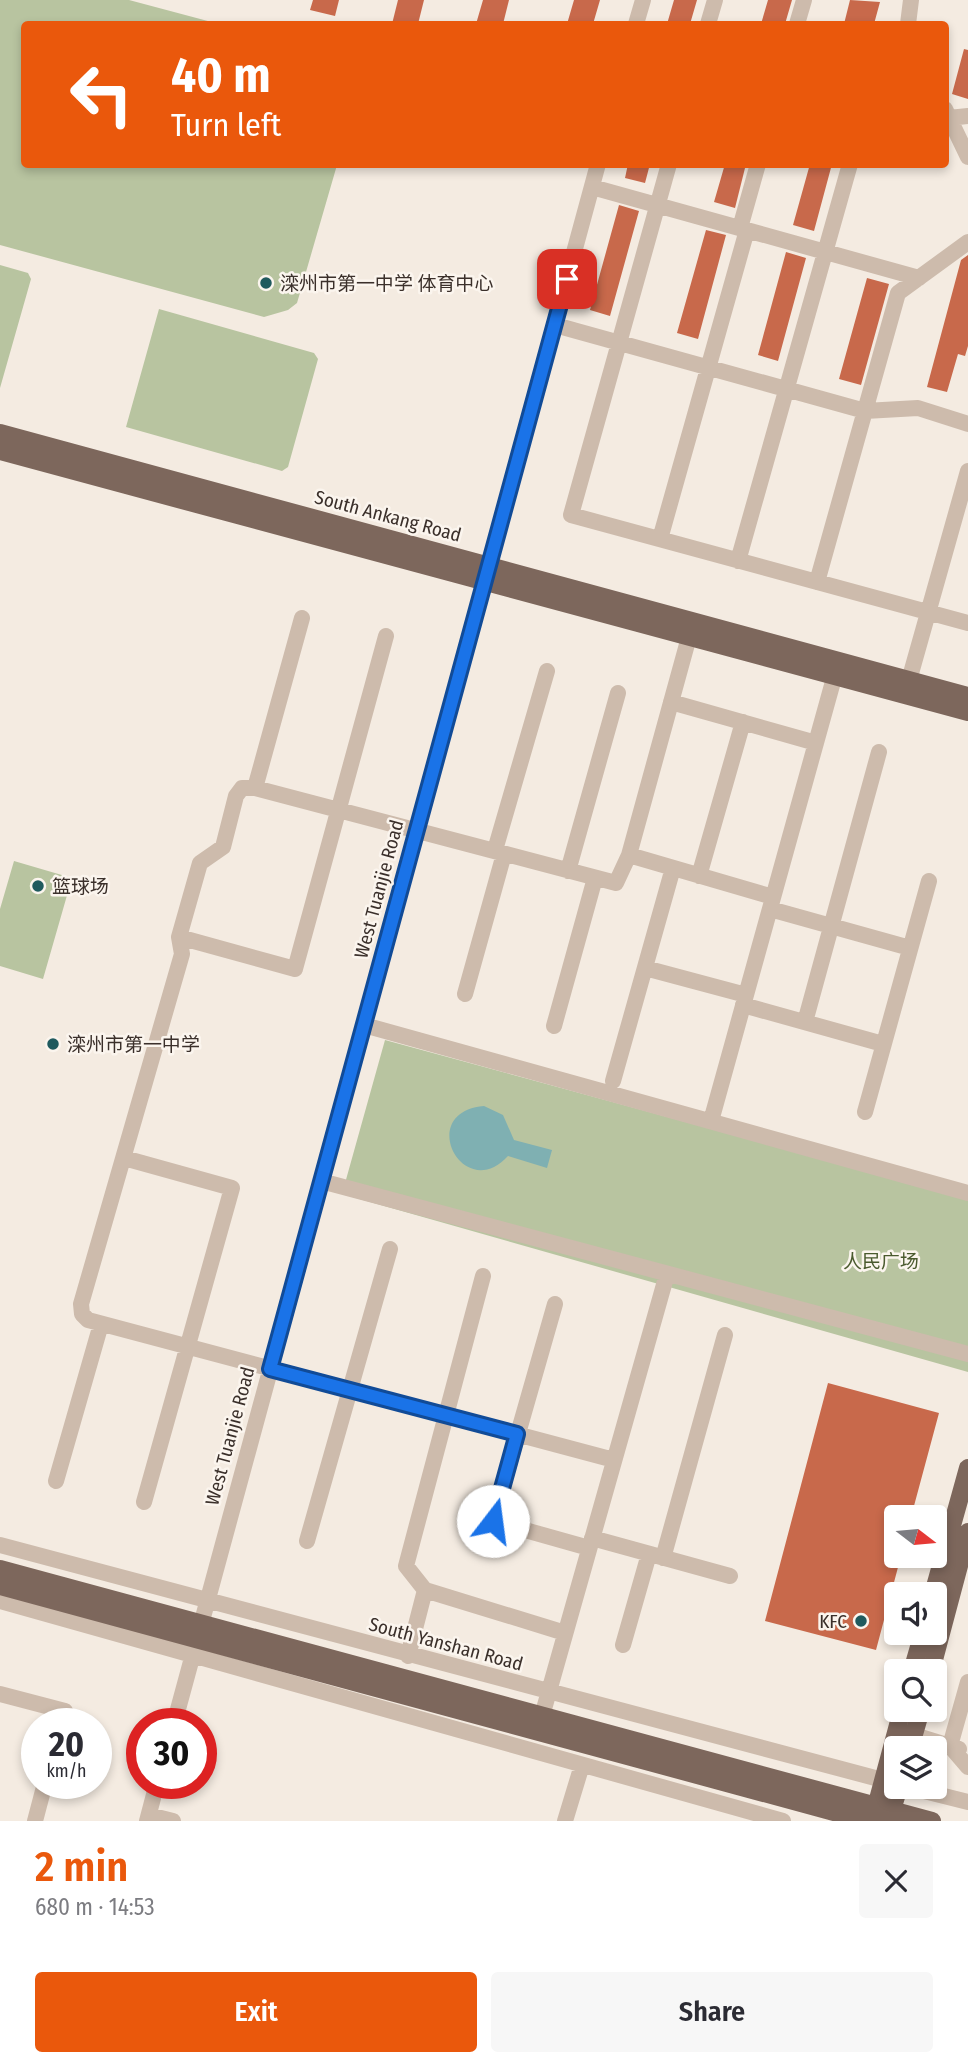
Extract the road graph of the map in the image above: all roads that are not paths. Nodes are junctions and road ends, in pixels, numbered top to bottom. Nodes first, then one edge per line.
1 (643, 0) edge
2 (715, 0) edge
3 (804, 0) edge
4 (911, 0) edge
5 (637, 21) edge
6 (709, 21) edge
7 (798, 21) edge
8 (908, 21) edge
9 (949, 113) edge
10 (968, 116) edge
11 (949, 117) edge
12 (968, 157) edge
13 (597, 168) edge
14 (668, 168) edge
15 (757, 168) edge
16 (849, 168) edge
17 (592, 187) junction
18 (657, 205) junction
19 (743, 229) junction
20 (968, 242) edge
21 (825, 252) junction
22 (919, 278) junction
23 (555, 325) junction
24 (619, 343) junction
25 (708, 368) junction
26 (786, 389) junction
27 (865, 411) junction
28 (968, 424) edge
29 (0, 433) edge
30 (0, 450) edge
31 (968, 472) edge
32 (660, 539) junction
33 (738, 561) junction
34 (487, 573) junction
35 (817, 582) junction
36 (929, 612) junction
37 (302, 618) dead end
38 (968, 623) edge
39 (386, 636) dead end
40 (689, 637) junction
41 (547, 671) dead end
42 (834, 678) junction
43 (907, 688) junction
44 (618, 694) dead end
45 (968, 696) edge
46 (671, 702) junction
47 (968, 712) edge
48 (743, 722) junction
49 (816, 743) junction
50 (879, 752) dead end
51 (255, 788) junction
52 (338, 811) junction
53 (416, 829) junction
54 (500, 852) junction
55 (629, 855) junction
56 (673, 868) junction
57 (568, 871) junction
58 (699, 876) junction
59 (595, 878) junction
60 (929, 881) dead end
61 (771, 903) junction
62 (831, 926) junction
63 (179, 937) junction
64 (910, 948) junction
65 (645, 968) junction
66 (465, 994) dead end
67 (745, 1000) junction
68 (805, 1022) junction
69 (364, 1025) junction
70 (554, 1026) dead end
71 (883, 1044) junction
72 (613, 1081) dead end
73 (865, 1112) dead end
74 (711, 1121) junction
75 (124, 1158) junction
76 (321, 1181) junction
77 (968, 1193) edge
78 (390, 1249) dead end
79 (667, 1274) junction
80 (484, 1276) dead end
81 (555, 1304) dead end
82 (101, 1324) junction
83 (725, 1335) dead end
84 (187, 1346) junction
85 (968, 1354) edge
86 (270, 1369) junction
87 (350, 1390) junction
88 (446, 1415) junction
89 (517, 1434) junction
90 (614, 1460) junction
91 (968, 1468) edge
92 (56, 1481) dead end
93 (144, 1502) dead end
94 (968, 1532) edge
95 (307, 1541) dead end
96 (591, 1543) junction
97 (0, 1545) edge
98 (656, 1556) junction
99 (0, 1569) edge
100 (730, 1576) dead end
101 (936, 1582) edge
102 (0, 1586) edge
103 (425, 1590) junction
104 (0, 1601) edge
105 (207, 1602) junction
106 (565, 1633) junction
107 (197, 1639) junction
108 (623, 1645) dead end
109 (408, 1656) junction
110 (934, 1659) edge
111 (968, 1682) edge
112 (548, 1693) junction
113 (0, 1694) edge
114 (54, 1708) edge
115 (178, 1708) edge
116 (542, 1716) junction
117 (947, 1746) edge
118 (950, 1746) junction
119 (968, 1751) edge
120 (582, 1765) junction
121 (968, 1767) edge
122 (884, 1781) edge
123 (947, 1797) edge
124 (41, 1799) edge
125 (153, 1799) edge
126 (886, 1799) edge
127 (968, 1802) edge
128 (879, 1816) edge
129 (148, 1818) edge
130 (35, 1821) edge
131 (173, 1821) edge
132 (565, 1821) edge
133 (783, 1821) edge
134 (932, 1821) edge

1 - 5 street
2 - 6 street
3 - 7 street
4 - 8 street
9 - 10 street
11 - 12 street
13 - 17 street, West Tuanjie Road
14 - 18 street
15 - 19 street
16 - 21 street
17 - 18 street
17 - 23 street, West Tuanjie Road
18 - 19 street
18 - 24 street
19 - 21 street
19 - 25 street
20 - 22 street
21 - 22 street
21 - 26 street
22 - 27 street
23 - 24 street
23 - 34 street, West Tuanjie Road
24 - 25 street
24 - 32 street
25 - 26 street
25 - 32 street
26 - 27 street
26 - 33 street
27 - 28 street
27 - 35 street
29 - 34 main road, South Ankang Road
30 - 34 main road, South Ankang Road
31 - 36 street
32 - 33 street
33 - 35 street
34 - 40 main road, South Ankang Road
34 - 43 main road, South Ankang Road
34 - 53 street, West Tuanjie Road
35 - 36 street
36 - 38 street
36 - 43 street
37 - 51 street
39 - 52 street
40 - 42 main road, South Ankang Road
40 - 46 street
41 - 54 street
42 - 43 main road, South Ankang Road
42 - 49 street
43 - 45 main road, South Ankang Road
43 - 47 main road, South Ankang Road
44 - 57 street
46 - 48 street
46 - 55 street
48 - 49 street
48 - 58 street
49 - 61 street
50 - 62 street
51 - 52 street
51 - 63 street
52 - 53 street
52 - 63 street
53 - 54 street
53 - 69 street, West Tuanjie Road
54 - 57 street
54 - 66 street
55 - 56 street
55 - 59 street
56 - 58 street
56 - 65 street
57 - 59 street
58 - 61 street
59 - 70 street
60 - 64 street
61 - 62 street
61 - 67 street
62 - 64 street
62 - 68 street
63 - 75 street
64 - 71 street
65 - 67 street
65 - 72 street
67 - 68 street
67 - 74 street
68 - 71 street
69 - 74 street
69 - 76 street, West Tuanjie Road
71 - 73 street
74 - 77 street
75 - 82 street
75 - 84 street
76 - 79 street
76 - 86 street, West Tuanjie Road
78 - 87 street
79 - 85 street
79 - 90 street
80 - 88 street
81 - 89 street
82 - 84 street
82 - 92 street
83 - 98 street
84 - 86 street
84 - 93 street
86 - 87 street
86 - 105 street, West Tuanjie Road
87 - 88 street
87 - 95 street
88 - 89 street
88 - 103 street
89 - 90 street
89 - 96 street
90 - 96 street
91 - 101 main road
94 - 110 main road
96 - 98 street
96 - 106 street
97 - 105 street, South Yanshan Road
98 - 100 street
98 - 108 street
99 - 107 main road
102 - 107 main road
103 - 106 street
103 - 109 street
104 - 107 street
105 - 107 street, West Tuanjie Road
105 - 109 street, South Yanshan Road
106 - 112 street
107 - 115 street, West Tuanjie Road
107 - 116 main road
107 - 120 street
107 - 128 main road
109 - 112 street, South Yanshan Road
111 - 118 street
112 - 116 street
112 - 122 street, South Yanshan Road
113 - 114 street
116 - 128 main road
117 - 118 street
118 - 119 street
118 - 121 street
120 - 132 street
120 - 133 street
123 - 127 street
124 - 130 street
125 - 129 street
126 - 128 main road
128 - 134 main road
129 - 131 street

